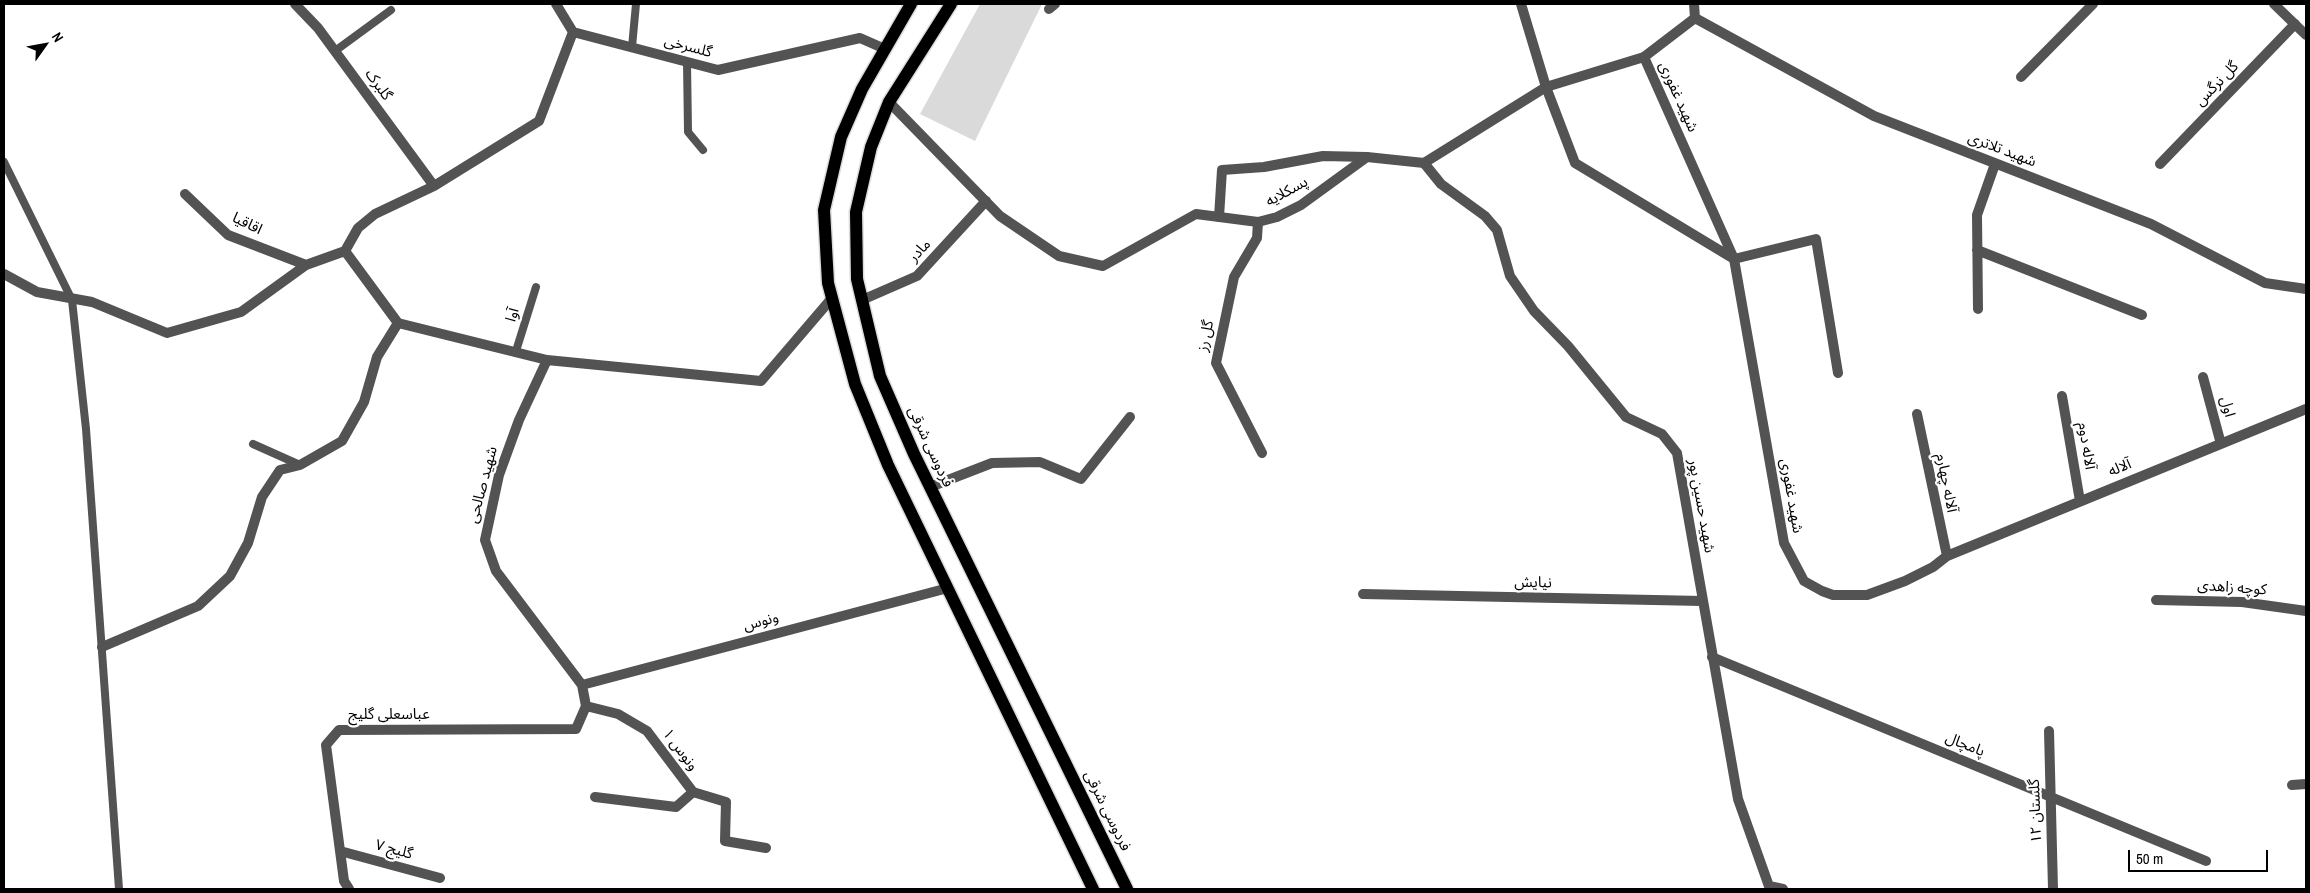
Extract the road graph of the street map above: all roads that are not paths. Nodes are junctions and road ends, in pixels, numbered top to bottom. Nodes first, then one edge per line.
1 (295, 4) edge
2 (556, 4) edge
3 (636, 4) edge
4 (911, 4) edge
5 (951, 4) edge
6 (1520, 4) edge
7 (1694, 4) edge
8 (2093, 4) edge
9 (2274, 4) edge
10 (391, 10) dead end
11 (1695, 18) junction
12 (2295, 24) junction
13 (572, 32) junction
14 (2306, 35) edge
15 (632, 48) junction
16 (886, 49) junction
17 (335, 51) junction
18 (1644, 57) junction
19 (687, 62) junction
20 (2021, 77) dead end
21 (1546, 87) junction
22 (889, 102) junction
23 (703, 150) dead end
24 (1367, 157) junction
25 (4, 162) edge
26 (1424, 163) junction
27 (1995, 164) junction
28 (2160, 164) dead end
29 (434, 186) junction
30 (185, 194) dead end
31 (986, 201) junction
32 (1219, 217) junction
33 (1258, 222) junction
34 (1977, 250) junction
35 (346, 251) junction
36 (1734, 259) junction
37 (306, 265) junction
38 (4, 274) edge
39 (536, 287) dead end
40 (2306, 289) edge
41 (71, 298) junction
42 (832, 298) junction
43 (862, 300) junction
44 (1978, 309) dead end
45 (2142, 315) dead end
46 (398, 323) junction
47 (516, 351) junction
48 (547, 360) junction
49 (1838, 373) dead end
50 (2203, 377) dead end
51 (2062, 396) dead end
52 (2306, 409) edge
53 (1917, 414) dead end
54 (1130, 417) dead end
55 (253, 444) dead end
56 (2221, 444) junction
57 (1262, 453) dead end
58 (300, 465) junction
59 (930, 487) junction
60 (2080, 501) junction
61 (1947, 556) junction
62 (948, 588) junction
63 (1363, 594) dead end
64 (2156, 600) dead end
65 (1702, 601) junction
66 (2306, 611) edge
67 (102, 647) junction
68 (1712, 657) junction
69 (582, 685) junction
70 (586, 706) junction
71 (2048, 731) dead end
72 (2306, 784) edge
73 (2292, 785) dead end
74 (693, 792) junction
75 (2050, 796) junction
76 (594, 797) dead end
77 (766, 848) dead end
78 (340, 851) junction
79 (2206, 861) dead end
80 (440, 878) dead end
81 (1770, 888) edge
82 (119, 889) edge
83 (348, 889) edge
84 (1093, 889) edge
85 (1127, 889) edge
86 (1783, 889) edge
87 (2054, 889) edge

1 - 17 street, گلبرک
2 - 13 street
3 - 15 lane
4 - 16 main road
5 - 22 main road, فردوسی شرقی
6 - 21 street
7 - 11 street
8 - 20 street
9 - 12 street
10 - 17 lane
11 - 18 street
11 - 27 street, شهید تلاتری
12 - 14 street
12 - 28 street, گل نرگس
13 - 15 street, گلسرخی
13 - 29 street
15 - 19 street, گلسرخی
16 - 19 street, گلسرخی
16 - 42 main road
17 - 29 street, گلبرک
18 - 21 street
18 - 36 street, شهید غفوری
19 - 23 lane
21 - 26 street
21 - 36 street
22 - 31 street, پسکلایه
22 - 43 main road, فردوسی شرقی
24 - 26 street
24 - 32 street
24 - 33 street, پسکلایه
25 - 41 lane
26 - 65 street, شهید حسین پور
27 - 34 street
27 - 40 street, شهید تلاتری
29 - 35 street
30 - 37 street, اقاقیا
31 - 32 street, پسکلایه
31 - 43 street, مادر
32 - 33 street, پسکلایه
33 - 57 street, گل رز
34 - 44 street
34 - 45 street
35 - 37 street
35 - 46 street
36 - 49 street
36 - 61 street, شهید غفوری
37 - 41 street
38 - 41 street
39 - 47 lane, آوا
41 - 67 lane
42 - 48 street
42 - 62 main road
43 - 59 main road, فردوسی شرقی
46 - 47 street
46 - 58 street
47 - 48 street
48 - 69 street, شهید صالحی
50 - 56 street, اول
51 - 60 street, آلاله دوم
52 - 56 street, آلاله
53 - 61 street, آلاله چهارم
54 - 59 street
55 - 58 lane
56 - 60 street, آلاله
58 - 67 street
59 - 85 main road, فردوسی شرقی
60 - 61 street, آلاله
62 - 69 street, ونوس
62 - 84 main road
63 - 65 street, نیایش
64 - 66 street, کوچه زاهدی
65 - 68 street, شهید حسین پور
67 - 82 lane
68 - 75 street, پامچال
68 - 81 street, شهید حسین پور
69 - 70 street
70 - 74 street, ونوس ۱
70 - 78 street, عباسعلی گلیج
71 - 75 street, گلستان ۱۲
72 - 73 street
74 - 76 street, ونوس ۱
74 - 77 street, ونوس ۱
75 - 79 street, پامچال
75 - 87 street, گلستان ۱۲
78 - 80 street, گلیج ۷
78 - 83 street, عباسعلی گلیج
81 - 86 street

